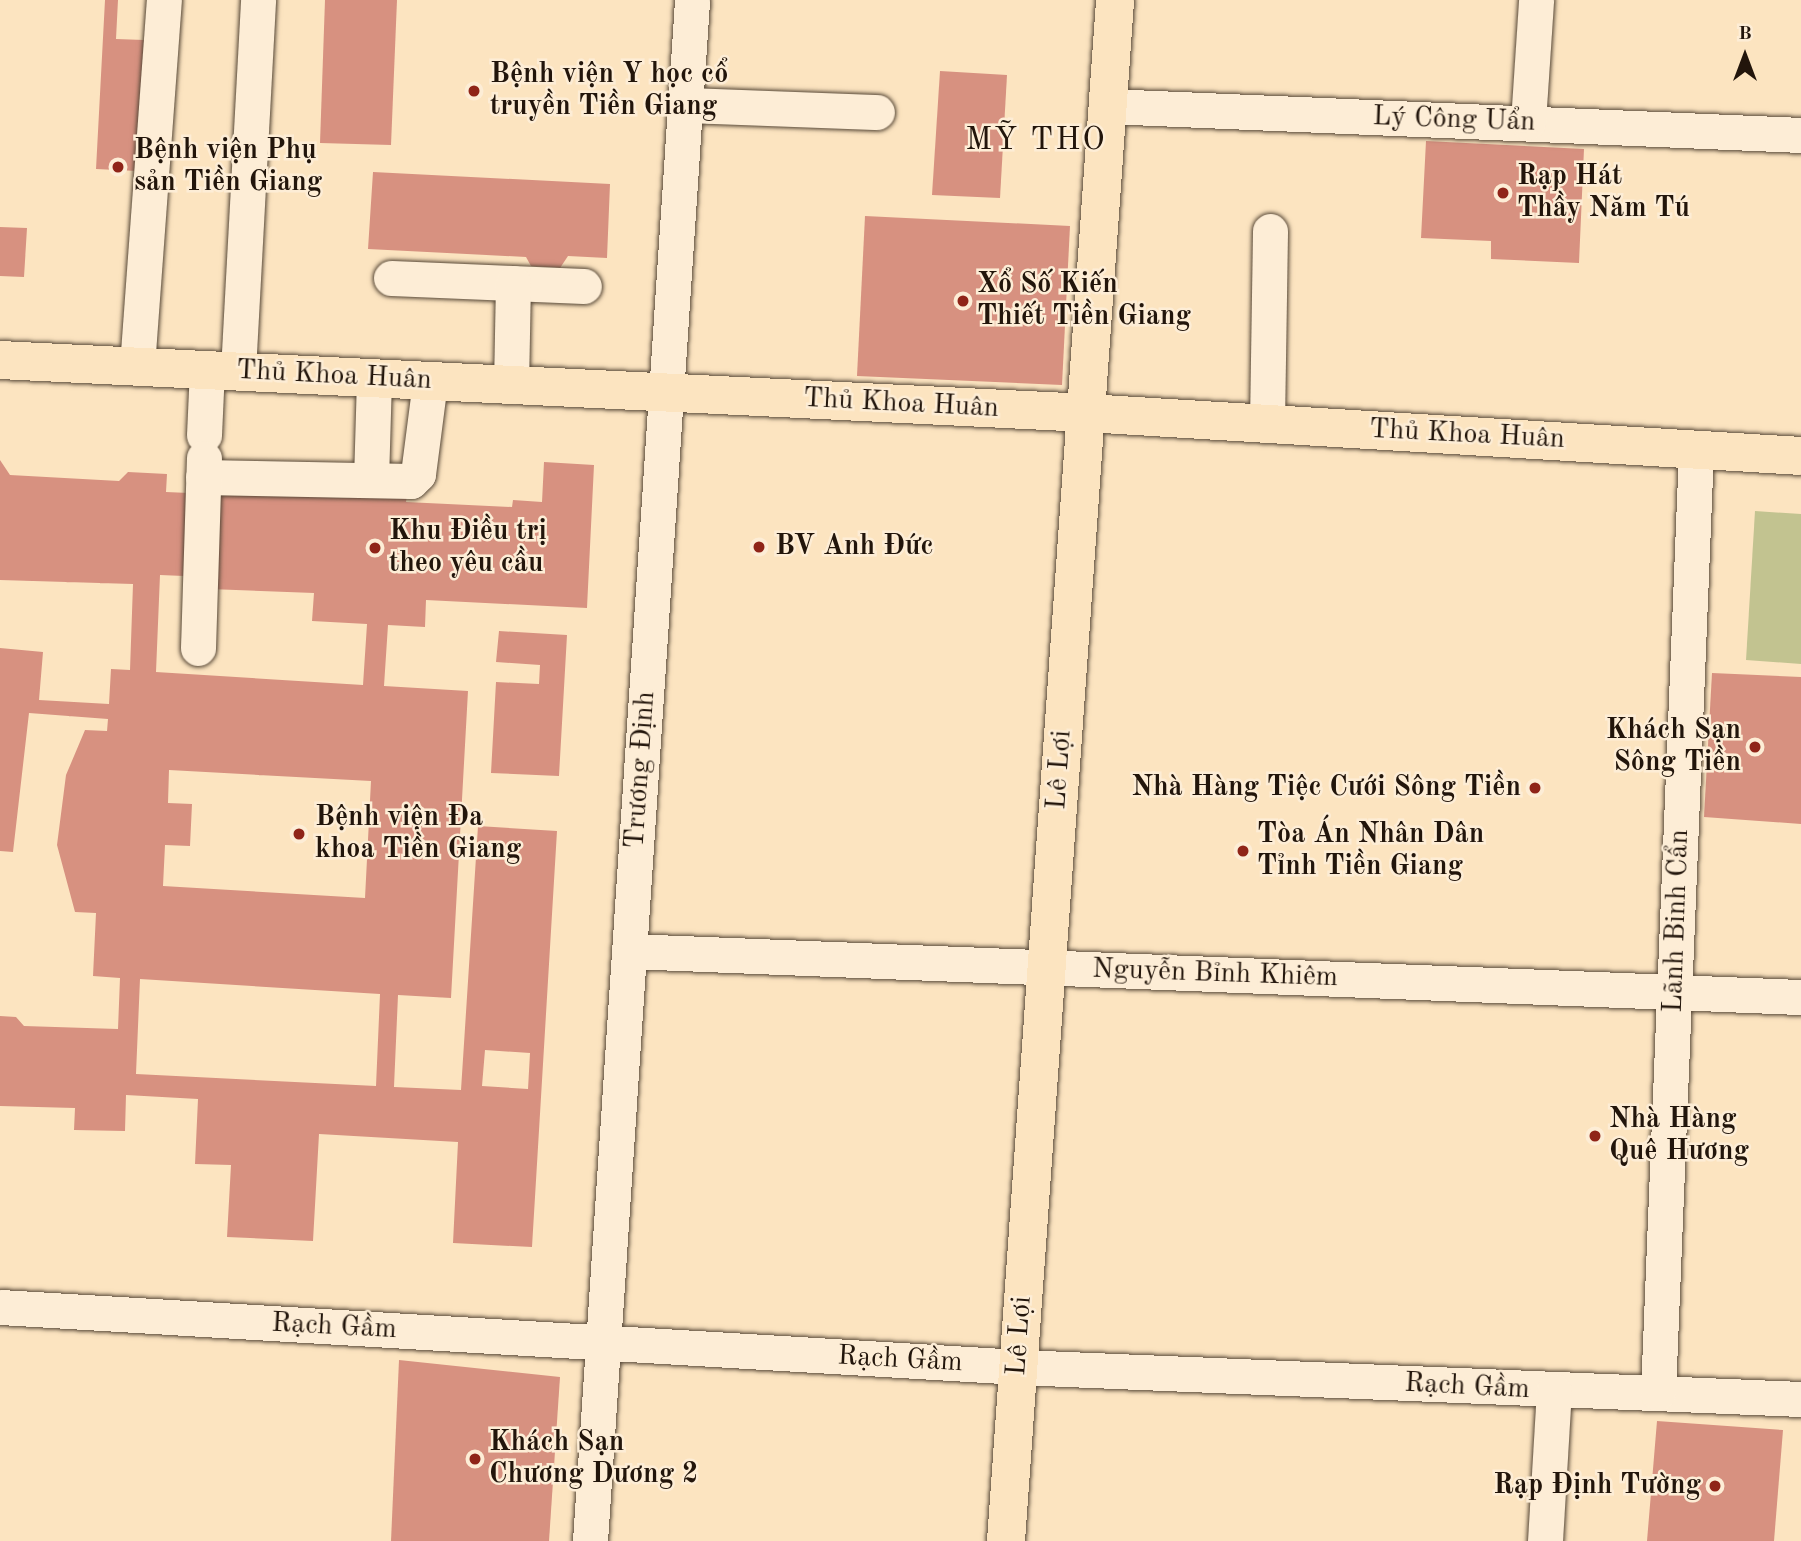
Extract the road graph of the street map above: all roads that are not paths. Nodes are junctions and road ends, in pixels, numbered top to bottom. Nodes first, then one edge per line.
1 (164, 0) edge
2 (258, 0) edge
3 (692, 0) edge
4 (1115, 0) edge
5 (1536, 0) edge
6 (685, 104) junction
7 (1107, 106) junction
8 (877, 112) dead end
9 (1528, 122) junction
10 (1801, 135) edge
11 (1270, 231) dead end
12 (391, 278) dead end
13 (513, 283) junction
14 (583, 286) dead end
15 (0, 360) edge
16 (137, 366) junction
17 (223, 370) junction
18 (374, 379) junction
19 (430, 382) junction
20 (511, 386) junction
21 (666, 394) junction
22 (1086, 412) junction
23 (1267, 423) junction
24 (1696, 449) junction
25 (1801, 456) edge
26 (203, 457) junction
27 (371, 480) junction
28 (198, 648) dead end
29 (629, 951) junction
30 (1046, 967) junction
31 (1674, 992) junction
32 (1801, 997) edge
33 (0, 1307) edge
34 (602, 1342) junction
35 (1018, 1367) junction
36 (1554, 1391) junction
37 (1658, 1393) junction
38 (1801, 1399) edge
39 (590, 1541) edge
40 (1006, 1541) edge
41 (1545, 1541) edge

1 - 16 street
2 - 17 street
3 - 6 street, Trương Định
4 - 7 main road, Lê Lợi
5 - 9 street
6 - 8 street
6 - 21 street, Trương Định
7 - 9 street, Lý Công Uẩn
7 - 22 main road, Lê Lợi
9 - 10 street, Lý Công Uẩn
11 - 23 street
12 - 13 street
13 - 14 street
13 - 20 street
15 - 16 main road, Thủ Khoa Huân
16 - 17 main road, Thủ Khoa Huân
17 - 18 main road, Thủ Khoa Huân
17 - 26 street
18 - 19 main road, Thủ Khoa Huân
18 - 27 street
19 - 20 main road, Thủ Khoa Huân
19 - 27 street
20 - 21 main road, Thủ Khoa Huân
21 - 22 main road, Thủ Khoa Huân
21 - 29 street, Trương Định
22 - 23 main road, Thủ Khoa Huân
22 - 30 main road, Lê Lợi
23 - 24 main road, Thủ Khoa Huân
24 - 25 main road, Thủ Khoa Huân
24 - 31 street, Lãnh Binh Cẩn
26 - 27 street
26 - 28 street
29 - 30 street, Nguyễn Bỉnh Khiêm
29 - 34 street, Trương Định
30 - 31 street, Nguyễn Bỉnh Khiêm
30 - 35 main road, Lê Lợi
31 - 32 street, Nguyễn Bỉnh Khiêm
31 - 37 street, Lãnh Binh Cẩn
33 - 34 street, Rạch Gầm
34 - 35 street, Rạch Gầm
34 - 39 street, Trương Định
35 - 36 street, Rạch Gầm
35 - 40 main road, Lê Lợi
36 - 37 street, Rạch Gầm
36 - 41 street
37 - 38 street, Rạch Gầm

